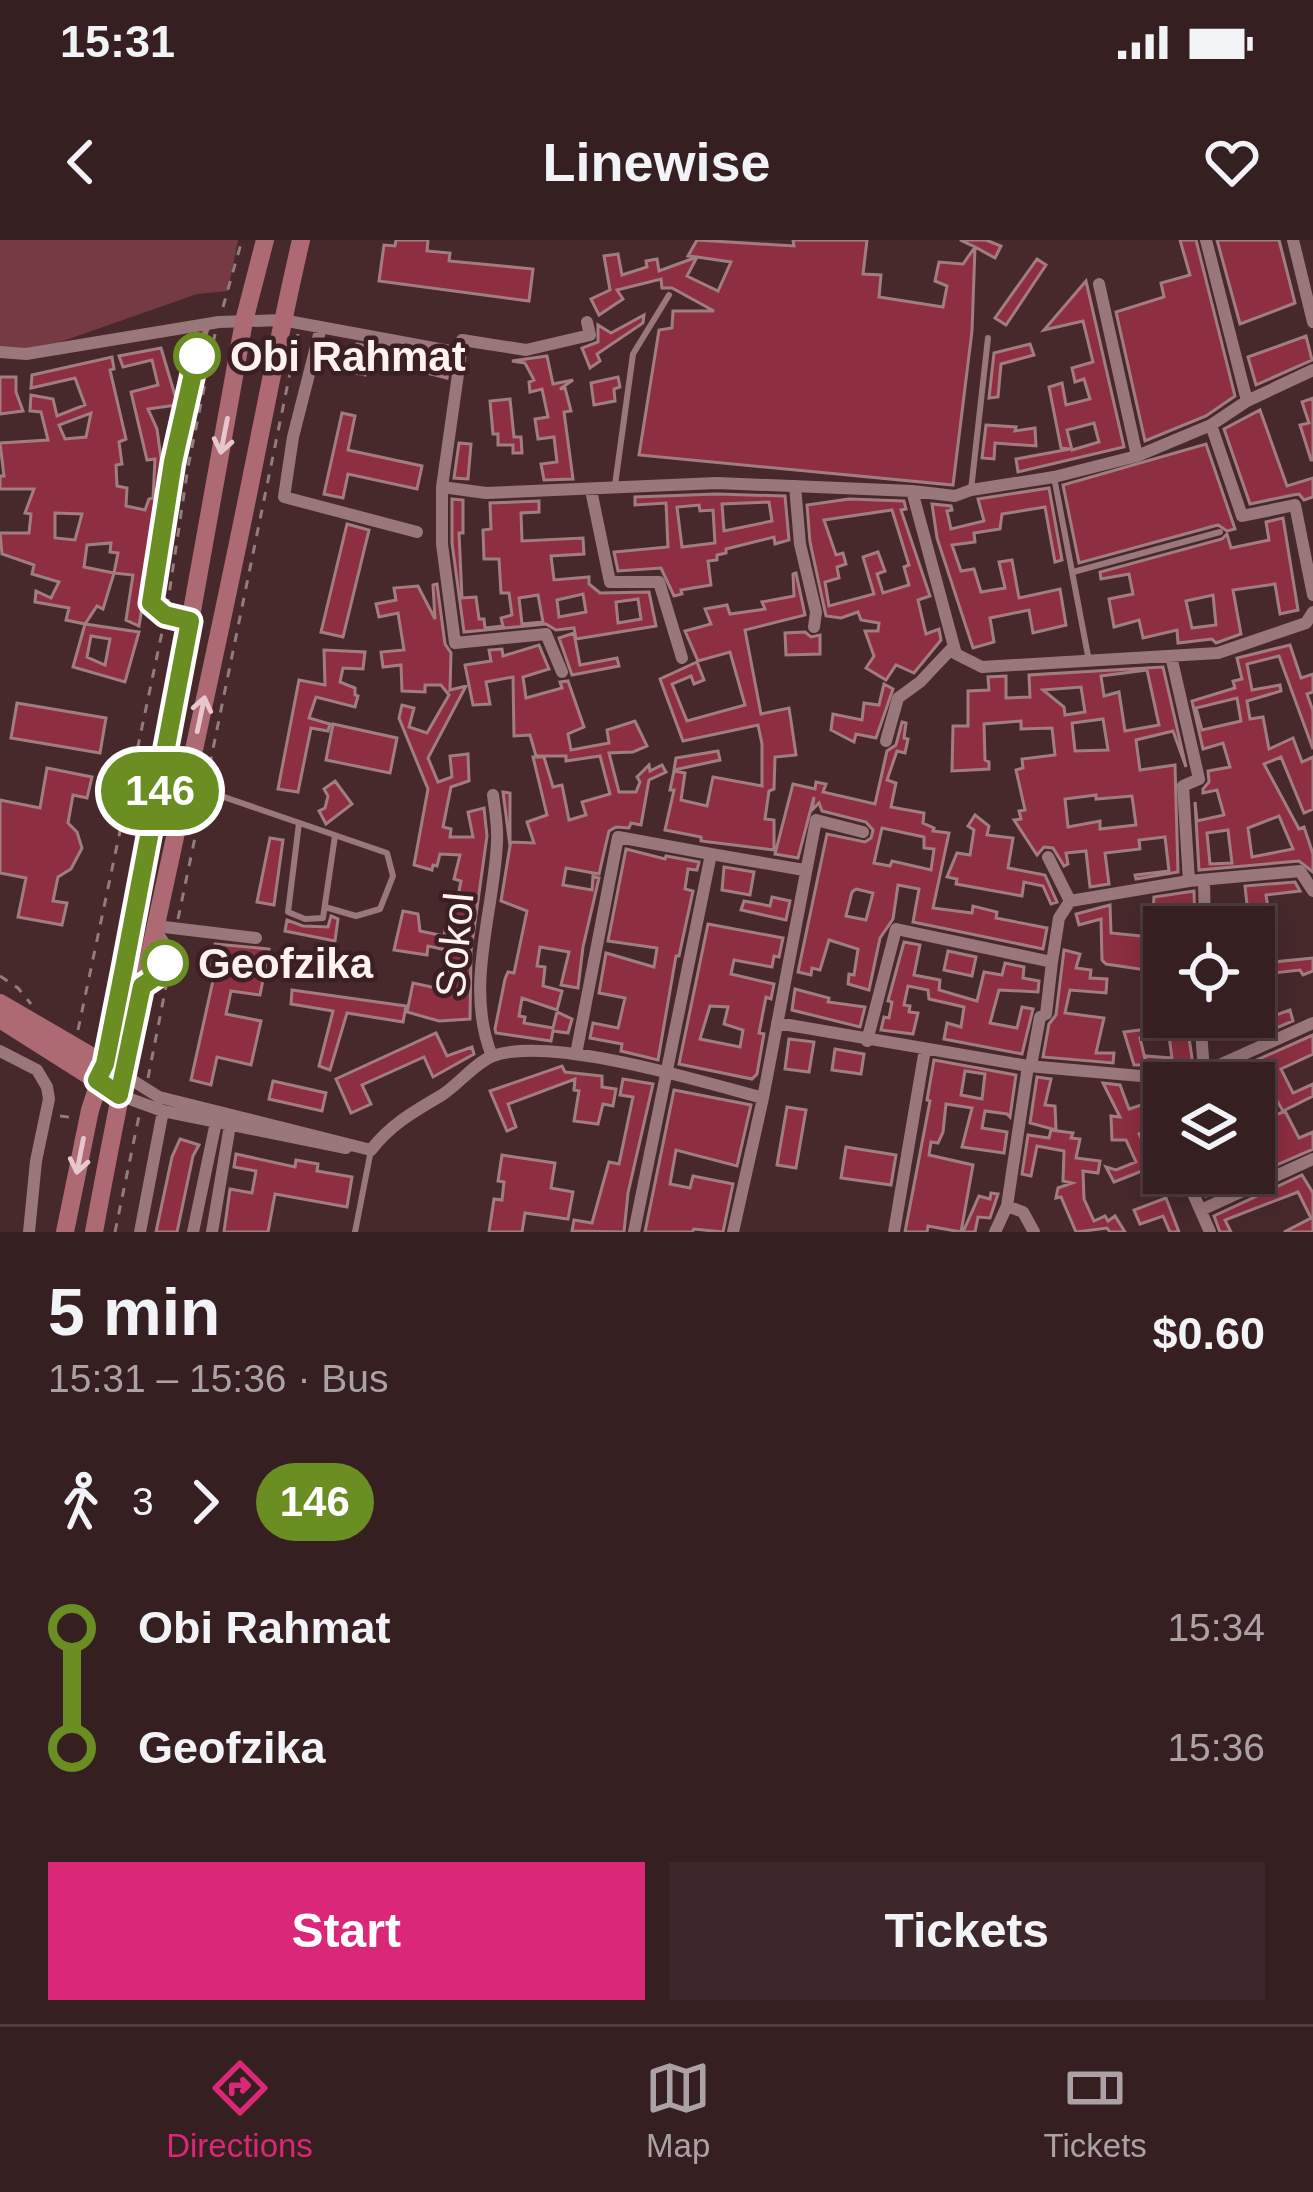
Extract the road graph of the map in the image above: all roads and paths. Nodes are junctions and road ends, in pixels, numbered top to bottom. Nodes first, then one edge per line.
1 (242, 240) edge
2 (265, 240) edge
3 (302, 240) edge
4 (1206, 240) edge
5 (1293, 240) edge
6 (1099, 284) dead end
7 (669, 295) dead end
8 (244, 321) junction
9 (291, 321) junction
10 (587, 322) dead end
11 (1313, 322) edge
12 (213, 323) junction
13 (321, 327) junction
14 (988, 338) dead end
15 (0, 352) edge
16 (460, 352) junction
17 (1313, 370) edge
18 (1247, 401) junction
19 (1210, 425) junction
20 (1138, 456) junction
21 (1054, 477) junction
22 (615, 485) junction
23 (795, 486) junction
24 (442, 487) junction
25 (591, 490) junction
26 (971, 490) junction
27 (912, 491) junction
28 (417, 532) dead end
29 (1220, 532) dead end
30 (1073, 572) junction
31 (1313, 595) edge
32 (1313, 612) edge
33 (165, 615) junction
34 (190, 621) junction
35 (814, 627) dead end
36 (953, 646) junction
37 (1171, 656) junction
38 (682, 658) dead end
39 (1089, 661) junction
40 (562, 672) dead end
41 (886, 741) dead end
42 (195, 787) junction
43 (493, 795) dead end
44 (299, 823) junction
45 (863, 832) dead end
46 (335, 836) junction
47 (711, 854) junction
48 (1048, 857) dead end
49 (804, 870) junction
50 (1196, 881) junction
51 (1312, 885) edge
52 (1070, 901) junction
53 (1200, 906) edge
54 (325, 907) junction
55 (166, 927) junction
56 (256, 938) dead end
57 (1052, 962) junction
58 (168, 971) dead end
59 (0, 1004) edge
60 (0, 1019) edge
61 (1313, 1023) edge
62 (777, 1024) junction
63 (867, 1041) junction
64 (74, 1046) junction
65 (925, 1049) junction
66 (0, 1052) edge
67 (576, 1054) junction
68 (492, 1056) junction
69 (1226, 1062) edge
70 (1030, 1066) junction
71 (101, 1072) junction
72 (668, 1073) junction
73 (1143, 1078) edge
74 (122, 1085) junction
75 (144, 1096) junction
76 (763, 1098) junction
77 (164, 1111) junction
78 (223, 1123) junction
79 (371, 1150) junction
80 (1313, 1159) edge
81 (1194, 1194) edge
82 (1006, 1206) junction
83 (1201, 1210) junction
84 (29, 1232) edge
85 (65, 1232) edge
86 (94, 1232) edge
87 (116, 1232) edge
88 (140, 1232) edge
89 (193, 1232) edge
90 (212, 1232) edge
91 (355, 1232) edge
92 (634, 1232) edge
93 (733, 1232) edge
94 (894, 1232) edge
95 (995, 1232) edge
96 (1034, 1232) edge
97 (1210, 1232) edge

1 - 12 path
2 - 8 main road
3 - 9 main road
4 - 18 street
5 - 11 street
6 - 20 street
7 - 22 lane
8 - 9 street
8 - 12 street
8 -> 34 main road
9 - 13 street
42 -> 9 main road
9 - 42 path
10 - 16 street
12 - 15 street
12 - 33 path
12 - 33 lane
13 - 16 street
13 - 28 street
14 - 26 lane
16 - 24 street
17 - 18 street
18 - 19 street
19 - 20 street
19 - 31 street
20 - 21 street
21 - 26 street
21 - 30 lane
22 - 23 street
22 - 25 street
23 - 27 street
23 - 35 street
24 - 25 street
24 - 40 street
25 - 38 street
26 - 27 street
27 - 36 street
29 - 30 lane
30 - 39 lane
32 - 37 street
33 - 34 lane
33 - 64 path
34 - 71 main road
36 - 39 street
36 - 41 street
37 - 39 street
37 - 50 street
42 - 44 lane
42 - 55 main road
42 - 55 path
43 - 68 street, Sokol
44 - 46 lane
44 - 54 lane
45 - 49 street
46 - 54 lane
46 - 54 lane
47 - 49 street
47 - 67 street
47 - 72 street
48 - 52 street
49 - 62 street
50 - 51 street
50 - 52 street
50 - 53 street
52 - 57 street
55 - 56 street
55 - 74 main road
57 - 63 street
57 - 70 street
58 - 75 path
59 - 64 main road
60 - 71 main road
61 - 69 street
62 - 63 street
62 - 76 street
63 - 65 street
64 - 71 main road
65 - 70 street
65 - 94 street
66 - 84 street
67 - 68 street
67 - 72 street
68 - 79 street
70 - 73 street
70 - 82 street
71 - 74 main road
71 -> 85 main road
72 - 76 street
72 - 92 street
74 - 75 street
74 - 75 street
74 - 86 main road
75 - 77 street
75 - 79 street
75 - 87 path
76 - 93 street
77 - 78 street
77 - 88 street
78 - 79 street
78 - 89 street
78 - 90 street
79 - 91 lane
80 - 83 street
81 - 83 street
82 - 95 street
82 - 96 street
83 - 97 street

